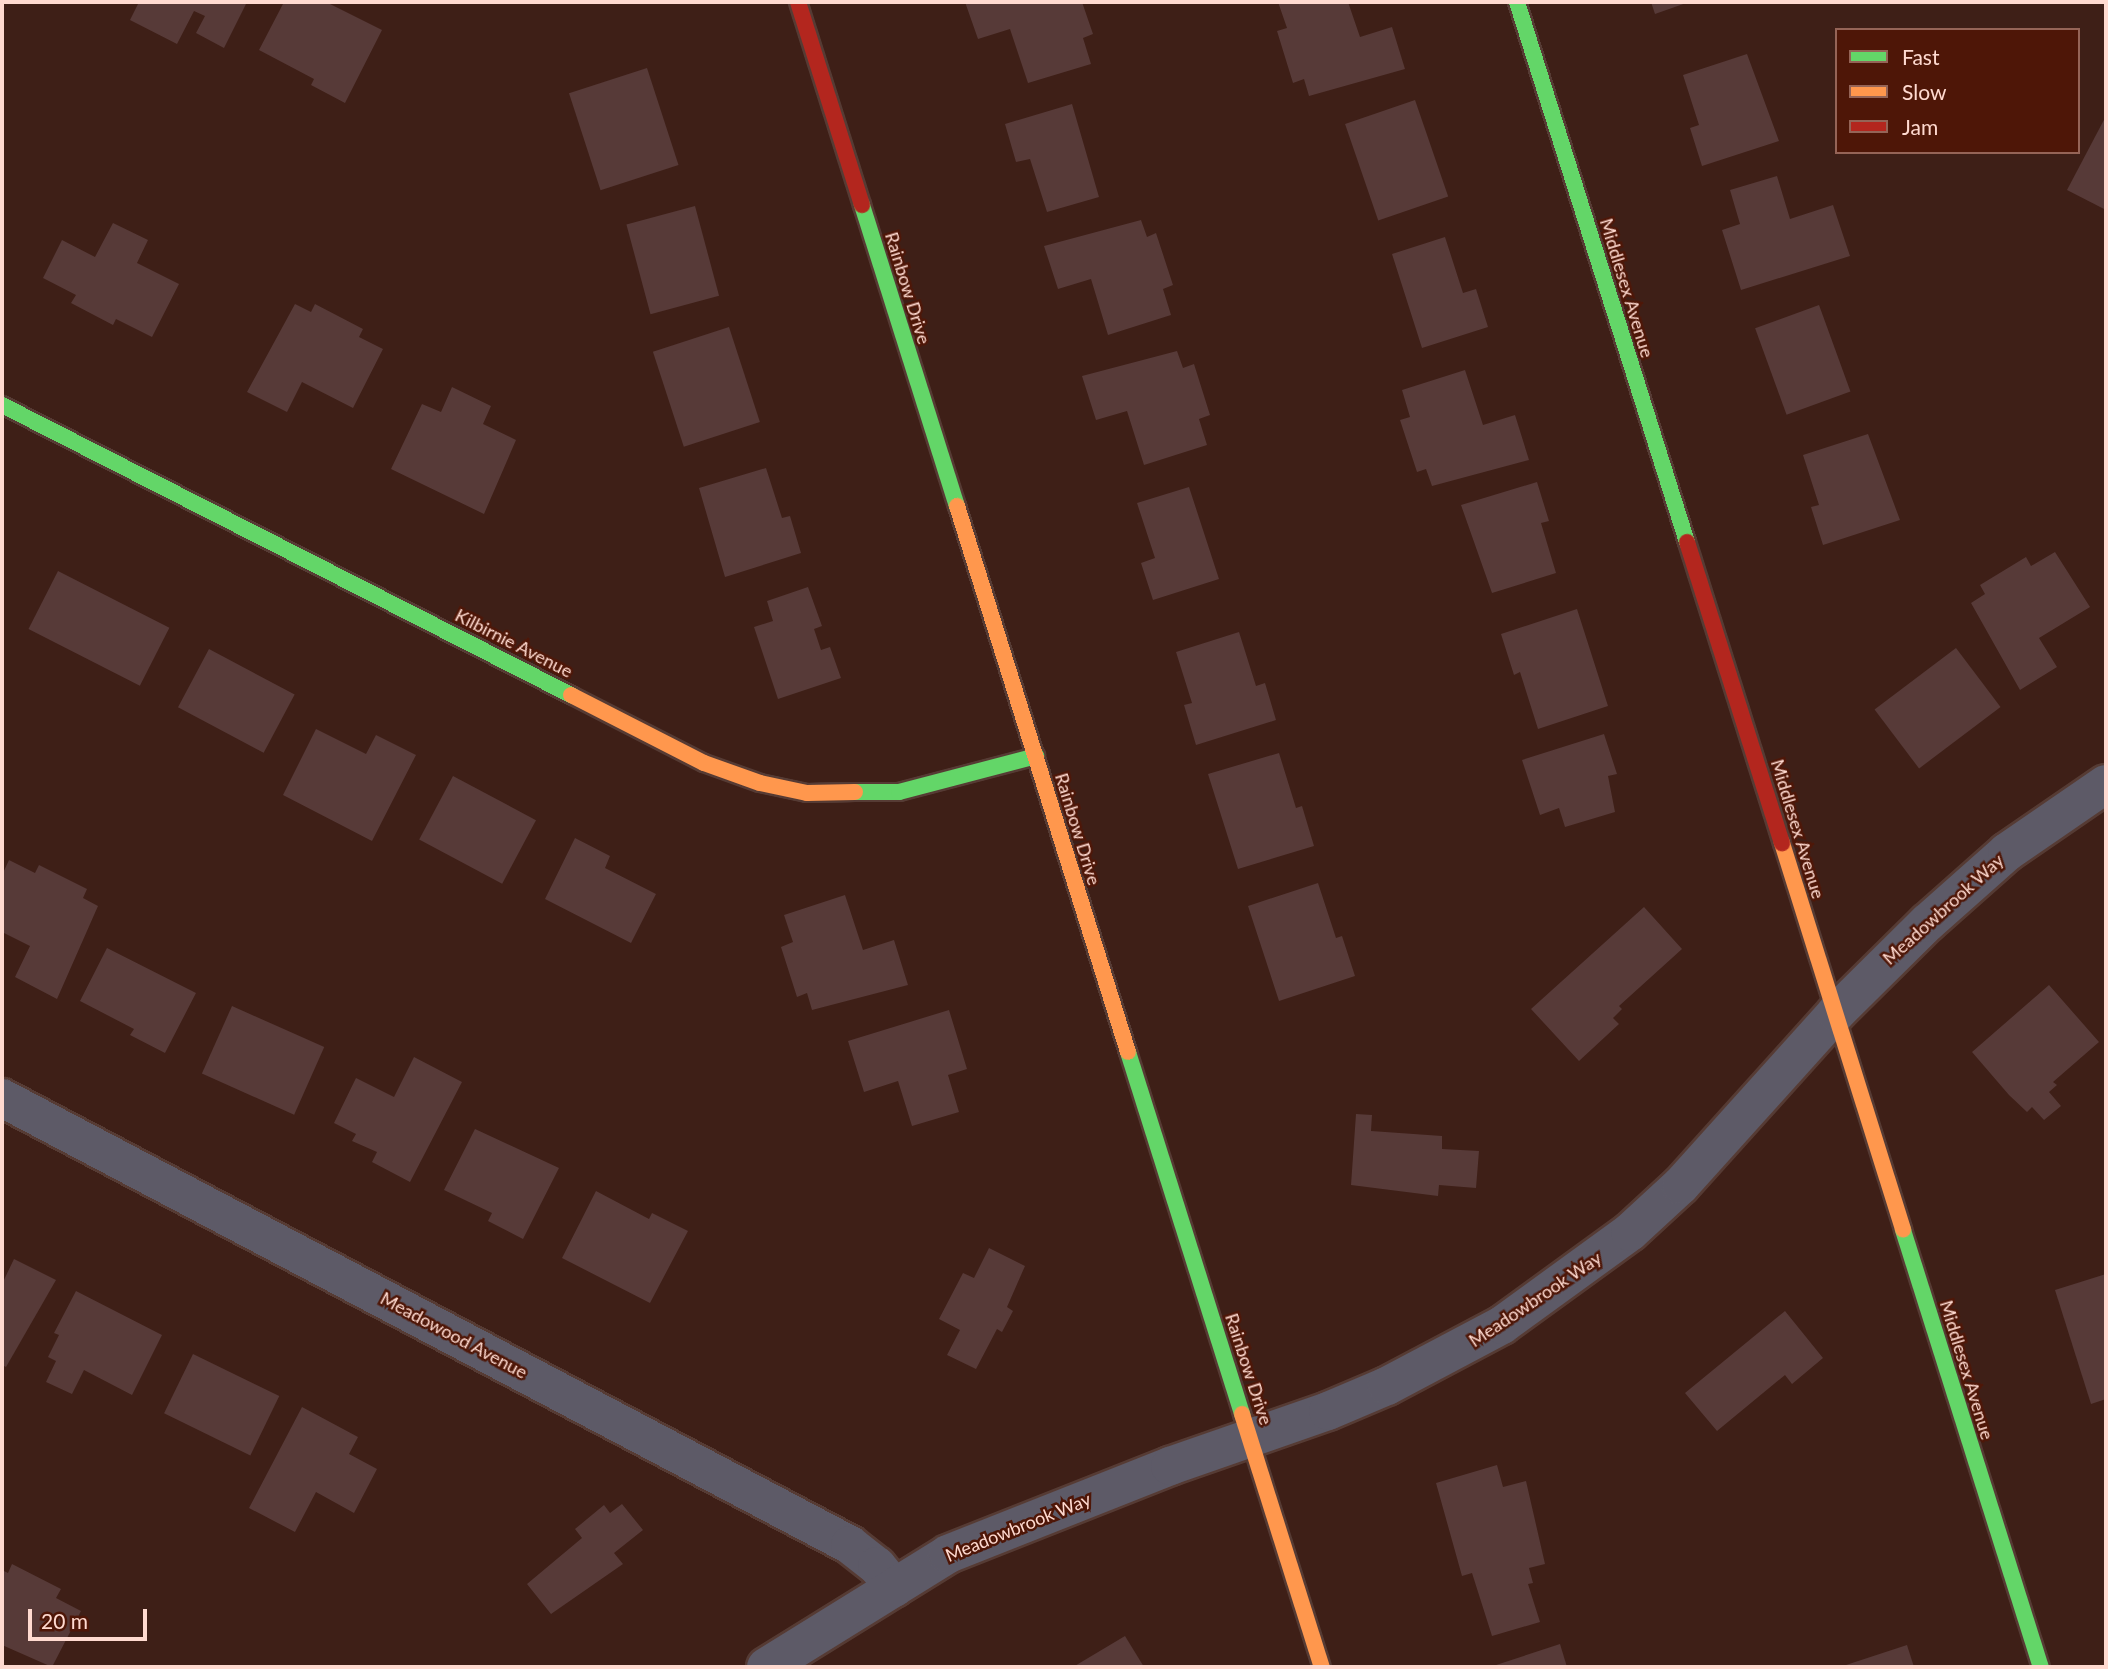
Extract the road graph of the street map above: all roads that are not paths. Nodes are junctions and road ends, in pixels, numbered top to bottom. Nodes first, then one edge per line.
1 (798, 2) edge
2 (1517, 2) edge
3 (2, 405) edge
4 (1036, 756) junction
5 (2106, 785) edge
6 (1836, 1013) junction
7 (2, 1098) edge
8 (1250, 1438) junction
9 (895, 1588) junction
10 (766, 1667) edge
11 (1322, 1667) edge
12 (2041, 1667) edge

1 - 4 street, Rainbow Drive
2 - 6 street, Middlesex Avenue
3 - 4 street, Kilbirnie Avenue
4 - 8 street, Rainbow Drive
5 - 6 street, Meadowbrook Way
6 - 8 street, Meadowbrook Way
6 - 12 street, Middlesex Avenue
7 - 9 street, Meadowood Avenue
8 - 9 street, Meadowbrook Way
8 - 11 street, Rainbow Drive
9 - 10 street, Meadowbrook Way

